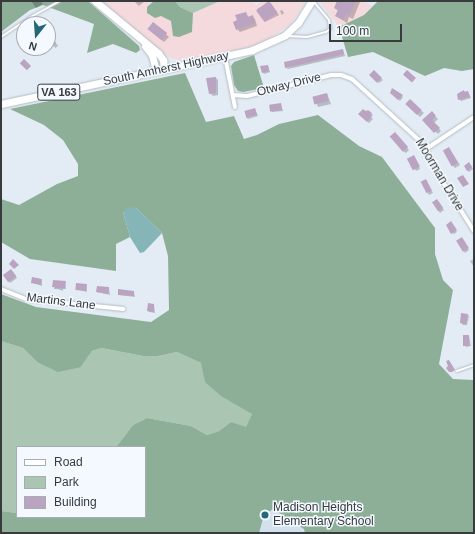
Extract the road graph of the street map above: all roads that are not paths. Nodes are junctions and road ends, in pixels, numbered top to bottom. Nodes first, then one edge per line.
1 (60, 1) edge
2 (94, 1) edge
3 (313, 1) edge
4 (285, 35) junction
5 (1, 37) edge
6 (139, 38) junction
7 (225, 57) junction
8 (164, 69) junction
9 (156, 71) junction
10 (346, 76) joint
11 (233, 95) junction
12 (1, 104) edge
13 (235, 107) dead end
14 (474, 117) edge
15 (426, 149) junction
16 (474, 231) edge
17 (1, 289) edge
18 (123, 309) dead end
19 (474, 365) edge
20 (457, 371) dead end

1 - 5 lane
2 - 6 main road
3 - 4 main road, South Amherst Highway / VA 163
3 - 4 lane
4 - 7 main road, South Amherst Highway / VA 163
6 - 8 main road
6 - 9 main road
7 - 8 main road, South Amherst Highway / VA 163
7 - 11 street
8 - 9 main road, South Amherst Highway / VA 163
9 - 12 main road, South Amherst Highway / VA 163
10 - 11 street, Otway Drive
10 - 15 street, Moorman Drive
11 - 13 street
14 - 15 street
15 - 16 street, Moorman Drive
17 - 18 street, Martins Lane
19 - 20 lane

